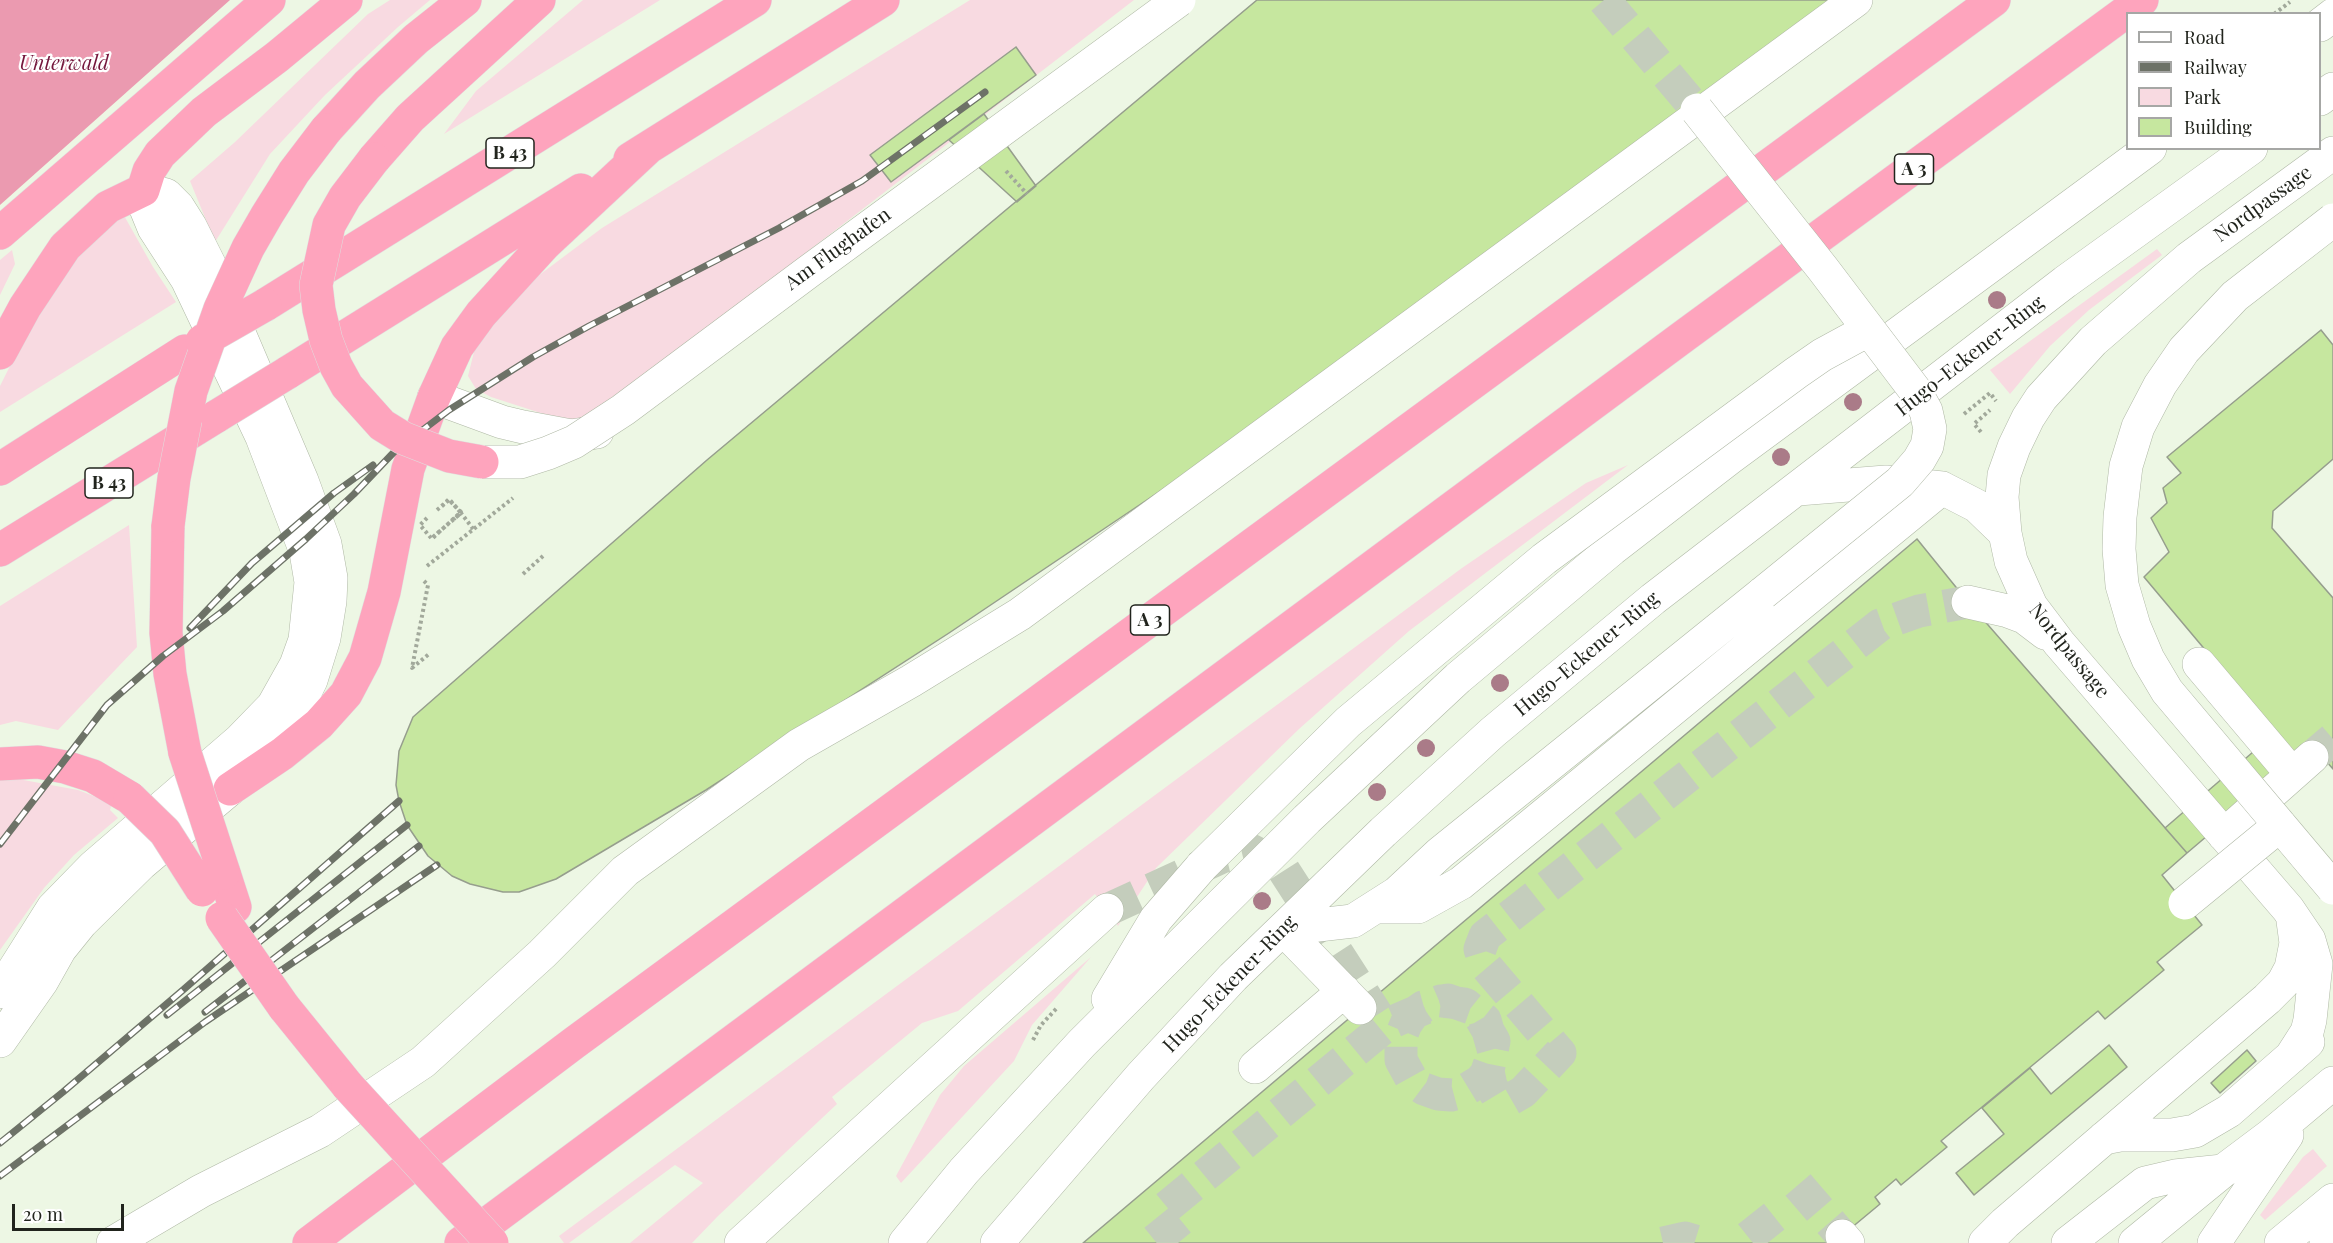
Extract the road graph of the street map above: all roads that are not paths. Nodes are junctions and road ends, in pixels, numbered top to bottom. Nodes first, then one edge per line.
1 (269, 0) edge
2 (346, 0) edge
3 (465, 0) edge
4 (539, 0) edge
5 (755, 0) edge
6 (883, 0) edge
7 (1179, 0) edge
8 (1194, 0) edge
9 (1856, 0) edge
10 (1994, 0) edge
11 (2142, 0) edge
12 (1697, 110) tunnel mouth
13 (648, 148) junction
14 (2147, 150) edge
15 (2248, 150) edge
16 (2333, 153) edge
17 (143, 190) junction
18 (2333, 220) edge
19 (0, 233) edge
20 (1868, 330) junction
21 (0, 353) edge
22 (434, 397) junction
23 (482, 462) joint
24 (0, 469) edge
25 (1942, 488) junction
26 (1798, 489) junction
27 (2005, 533) junction
28 (0, 550) edge
29 (1968, 602) tunnel mouth
30 (2059, 643) junction
31 (2199, 664) dead end
32 (0, 764) edge
33 (230, 789) junction
34 (2280, 825) junction
35 (2224, 835) junction
36 (213, 882) junction
37 (2333, 888) edge
38 (2185, 903) dead end
39 (1377, 907) junction
40 (2288, 909) junction
41 (1107, 910) tunnel mouth
42 (1283, 929) junction
43 (0, 992) edge
44 (2333, 1020) edge
45 (0, 1041) edge
46 (1082, 1042) junction
47 (2291, 1057) junction
48 (1255, 1067) dead end
49 (2333, 1083) edge
50 (2306, 1105) junction
51 (2104, 1138) junction
52 (2223, 1171) junction
53 (2333, 1200) edge
54 (2333, 1220) edge
55 (113, 1243) edge
56 (309, 1243) edge
57 (461, 1243) edge
58 (492, 1243) edge
59 (741, 1243) edge
60 (904, 1243) edge
61 (997, 1243) edge
62 (1985, 1243) edge
63 (2068, 1243) edge
64 (2103, 1243) edge
65 (2135, 1243) edge
66 (2170, 1243) edge
67 (2214, 1243) edge
68 (2281, 1243) edge
69 (2326, 1243) edge

1 - 19 highway
2 - 17 highway
3 - 36 highway, bridge
4 - 23 highway, bridge
5 - 24 highway, B 43, bridge
6 - 13 highway, B 43
7 - 23 street, Am Flughafen, bridge
8 - 22 street
9 - 55 street
10 - 56 highway, A 3
11 - 57 highway, A 3
12 - 20 street, bridge
13 - 22 highway
13 - 28 highway, B 43, bridge
14 - 46 street
15 - 26 street, Hugo-Eckener-Ring
16 - 27 street, Nordpassage
17 - 21 highway
17 - 33 street
17 - 43 street
18 - 34 street, bridge
20 - 39 street, bridge
20 - 46 street, bridge
22 - 33 highway
25 - 26 street
25 - 27 street
25 - 39 street
26 - 42 street, Hugo-Eckener-Ring
27 - 30 street, Nordpassage
29 - 30 street
30 - 35 street, Nordpassage
31 - 35 street
32 - 36 highway, bridge
33 - 45 street
34 - 37 street, bridge
34 - 38 street, bridge
35 - 40 street, Nordpassage
36 - 58 highway, bridge
39 - 42 street
40 - 47 street, Nordpassage
40 - 51 street
41 - 59 street
42 - 48 street
42 - 61 street, Hugo-Eckener-Ring
44 - 47 street
46 - 60 street
47 - 51 street
49 - 50 street
50 - 52 street
50 - 67 street
51 - 62 street
52 - 63 street
52 - 64 street
52 - 65 street
52 - 66 street
53 - 68 street
54 - 69 street

